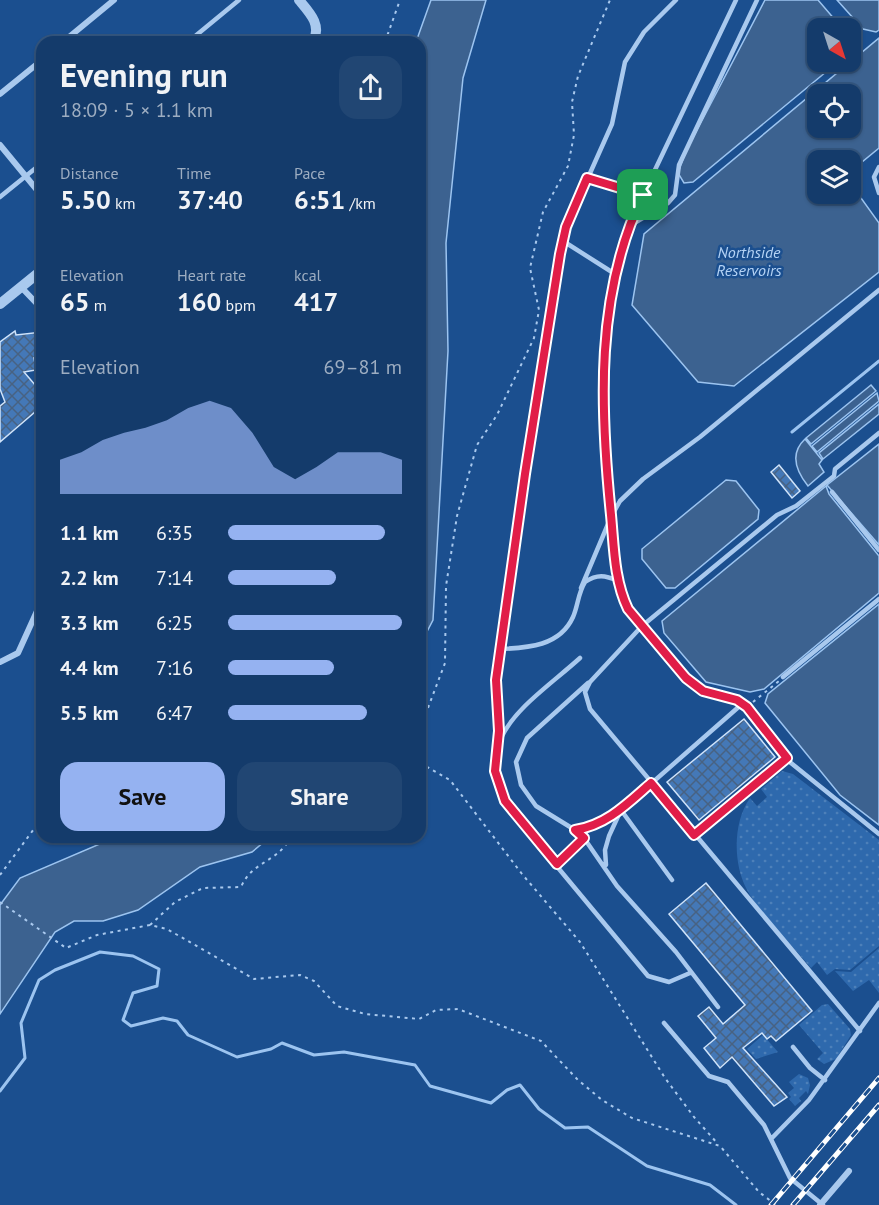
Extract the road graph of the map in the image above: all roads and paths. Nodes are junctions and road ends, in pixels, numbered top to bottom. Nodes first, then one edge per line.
1 (114, 0) edge
2 (239, 0) edge
3 (299, 0) edge
4 (399, 0) edge
5 (610, 0) edge
6 (676, 0) edge
7 (736, 0) edge
8 (757, 0) edge
9 (70, 36) edge
10 (195, 36) edge
11 (315, 36) edge
12 (387, 36) edge
13 (36, 65) edge
14 (0, 94) edge
15 (0, 145) edge
16 (879, 167) edge
17 (36, 168) edge
18 (26, 176) junction
19 (587, 178) junction
20 (36, 188) edge
21 (879, 193) edge
22 (643, 195) junction
23 (0, 197) edge
24 (630, 225) junction
25 (563, 241) junction
26 (615, 274) junction
27 (36, 275) edge
28 (21, 287) junction
29 (879, 290) edge
30 (36, 303) edge
31 (0, 304) edge
32 (879, 433) edge
33 (832, 492) dead end
34 (611, 517) junction
35 (879, 550) edge
36 (618, 581) junction
37 (581, 588) junction
38 (879, 599) edge
39 (36, 613) edge
40 (642, 626) junction
41 (500, 649) junction
42 (580, 658) dead end
43 (0, 662) edge
44 (783, 677) joint
45 (590, 682) junction
46 (744, 705) junction
47 (426, 713) edge
48 (497, 745) junction
49 (787, 758) junction
50 (426, 766) edge
51 (651, 783) junction
52 (621, 810) junction
53 (36, 826) edge
54 (575, 830) junction
55 (879, 834) edge
56 (694, 835) junction
57 (584, 838) junction
58 (288, 843) edge
59 (557, 864) junction
60 (609, 873) junction
61 (0, 875) edge
62 (672, 880) dead end
63 (0, 902) edge
64 (150, 925) junction
65 (690, 973) junction
66 (879, 1003) edge
67 (718, 1007) dead end
68 (664, 1023) dead end
69 (860, 1031) junction
70 (793, 1047) dead end
71 (825, 1080) junction
72 (772, 1138) junction
73 (720, 1146) junction
74 (849, 1171) dead end
75 (776, 1205) edge
76 (821, 1205) edge

1 - 9 street
2 - 10 lane
3 - 11 street
4 - 12 path
5 - 47 path
6 - 19 lane
7 - 22 lane
8 - 24 lane
13 - 14 street
15 - 18 street
16 - 21 lane
17 - 18 lane
18 - 20 street
18 - 23 lane
19 - 22 lane
19 - 25 lane
22 - 24 lane
24 - 26 lane
25 - 26 lane
25 - 41 lane
26 - 34 lane
27 - 28 street
28 - 30 street
28 - 31 street
29 - 34 lane
32 - 40 lane
33 - 35 lane
34 - 36 lane
34 - 37 lane
36 - 37 lane
36 - 40 lane
37 - 41 lane
38 - 44 lane
39 - 43 street
40 - 45 lane
40 - 46 lane
41 - 48 lane
42 - 48 lane
44 - 46 path
45 - 51 lane
45 - 54 lane
46 - 49 lane
46 - 51 lane
48 - 59 lane
49 - 55 lane
49 - 56 lane
50 - 73 path
51 - 52 lane
51 - 56 lane
52 - 54 lane
52 - 60 lane
52 - 62 lane
53 - 61 path
54 - 57 lane
56 - 69 lane
57 - 59 lane
57 - 60 lane
58 - 64 path
59 - 65 lane
60 - 65 lane
63 - 64 path
64 - 73 path
65 - 67 lane
66 - 69 lane
68 - 72 lane
69 - 71 lane
70 - 71 lane
71 - 72 lane
72 - 76 lane
73 - 75 path
74 - 76 street, bridge

